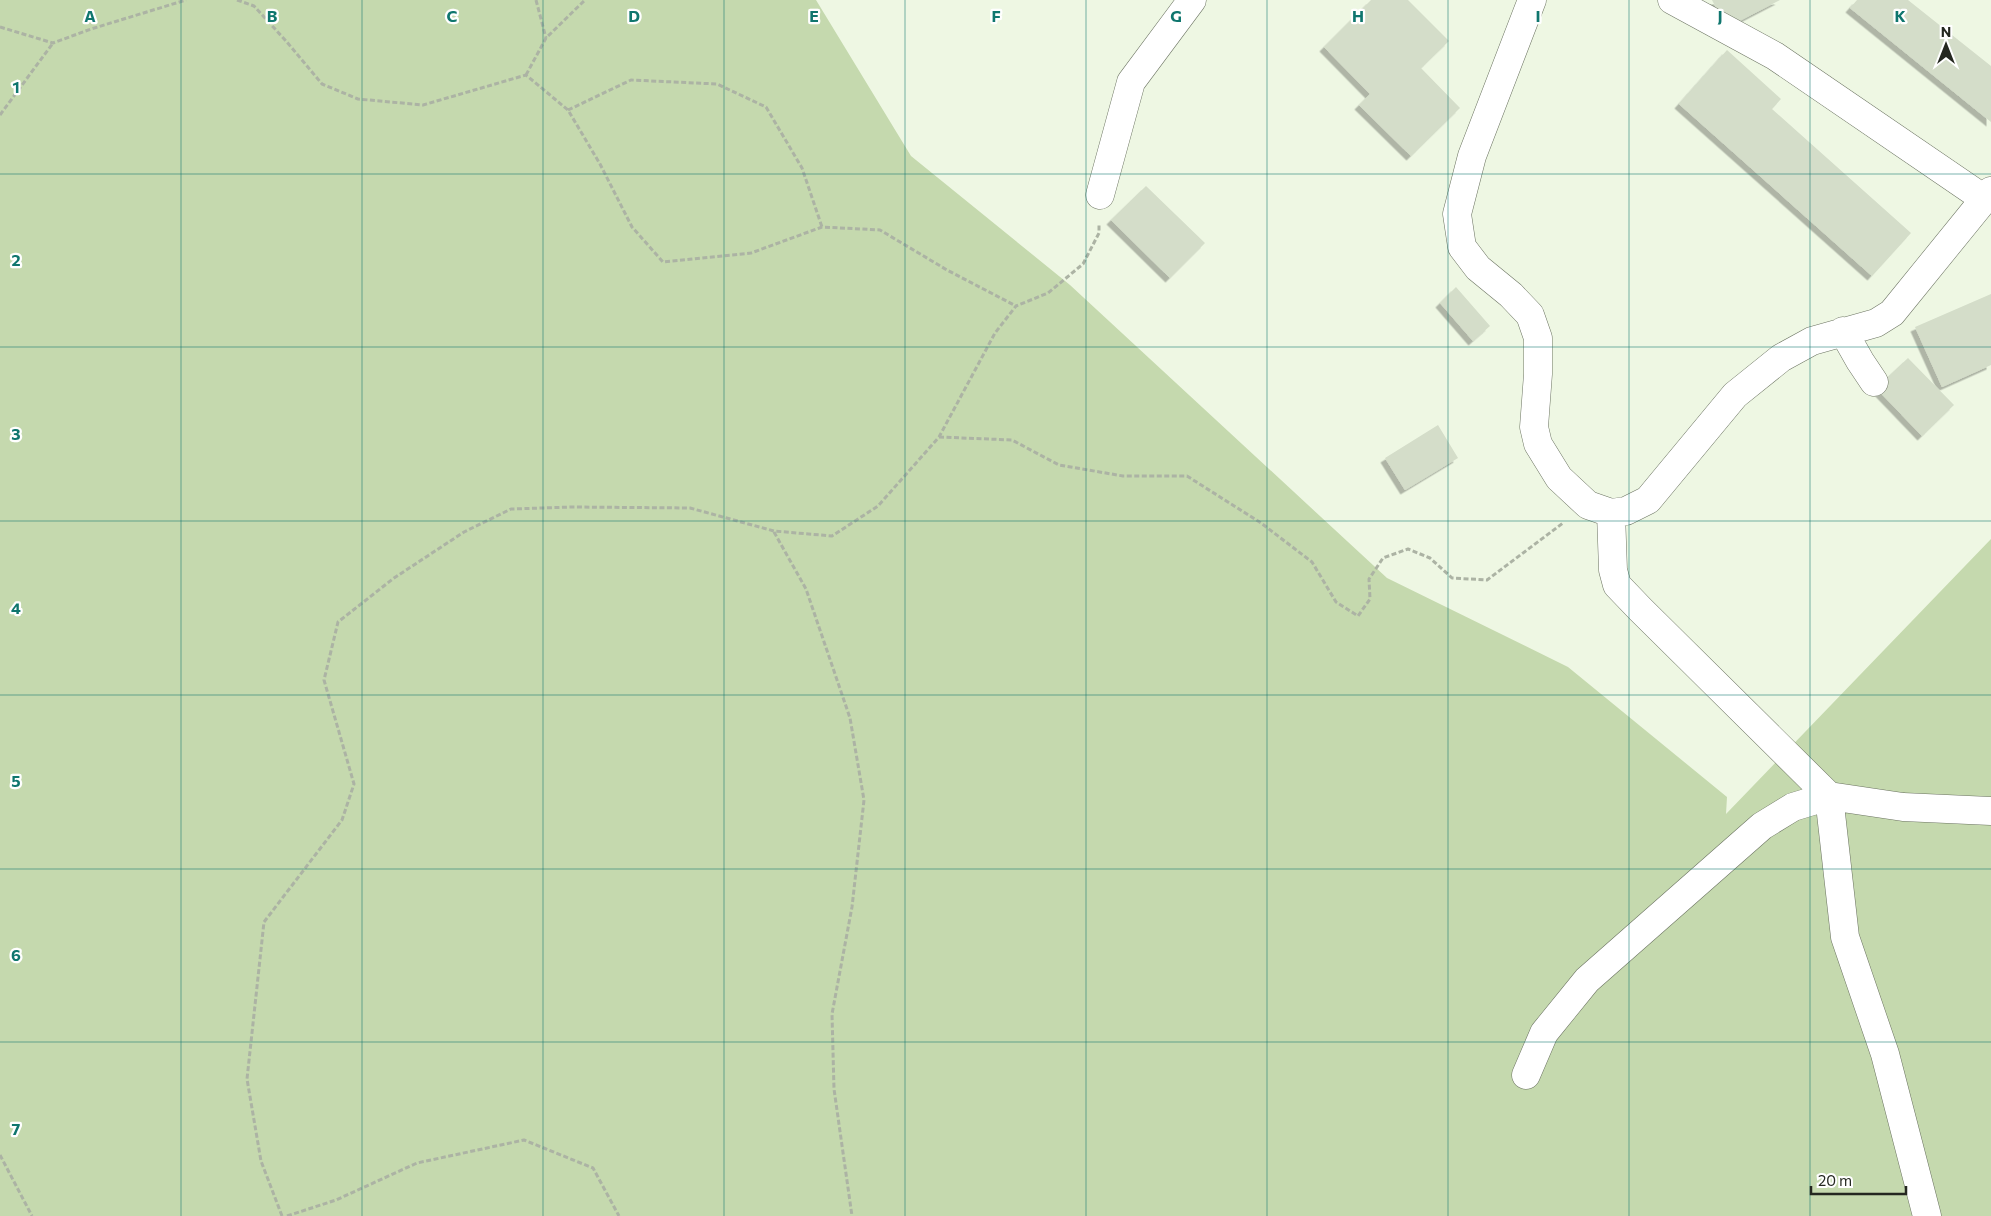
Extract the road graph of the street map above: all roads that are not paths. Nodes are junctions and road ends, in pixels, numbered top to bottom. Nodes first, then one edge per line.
1 (1192, 0) edge
2 (1532, 0) edge
3 (1672, 0) edge
4 (1987, 194) edge
5 (1100, 195) road end
6 (1843, 332) junction
7 (1874, 382) dead end
8 (1599, 509) junction
9 (1829, 796) junction
10 (1991, 812) edge
11 (1526, 1076) dead end
12 (1928, 1216) edge

1 - 5 street
2 - 8 street
3 - 4 street
4 - 6 street
6 - 7 street
6 - 8 street
8 - 9 street
9 - 10 street
9 - 11 street
9 - 12 street

